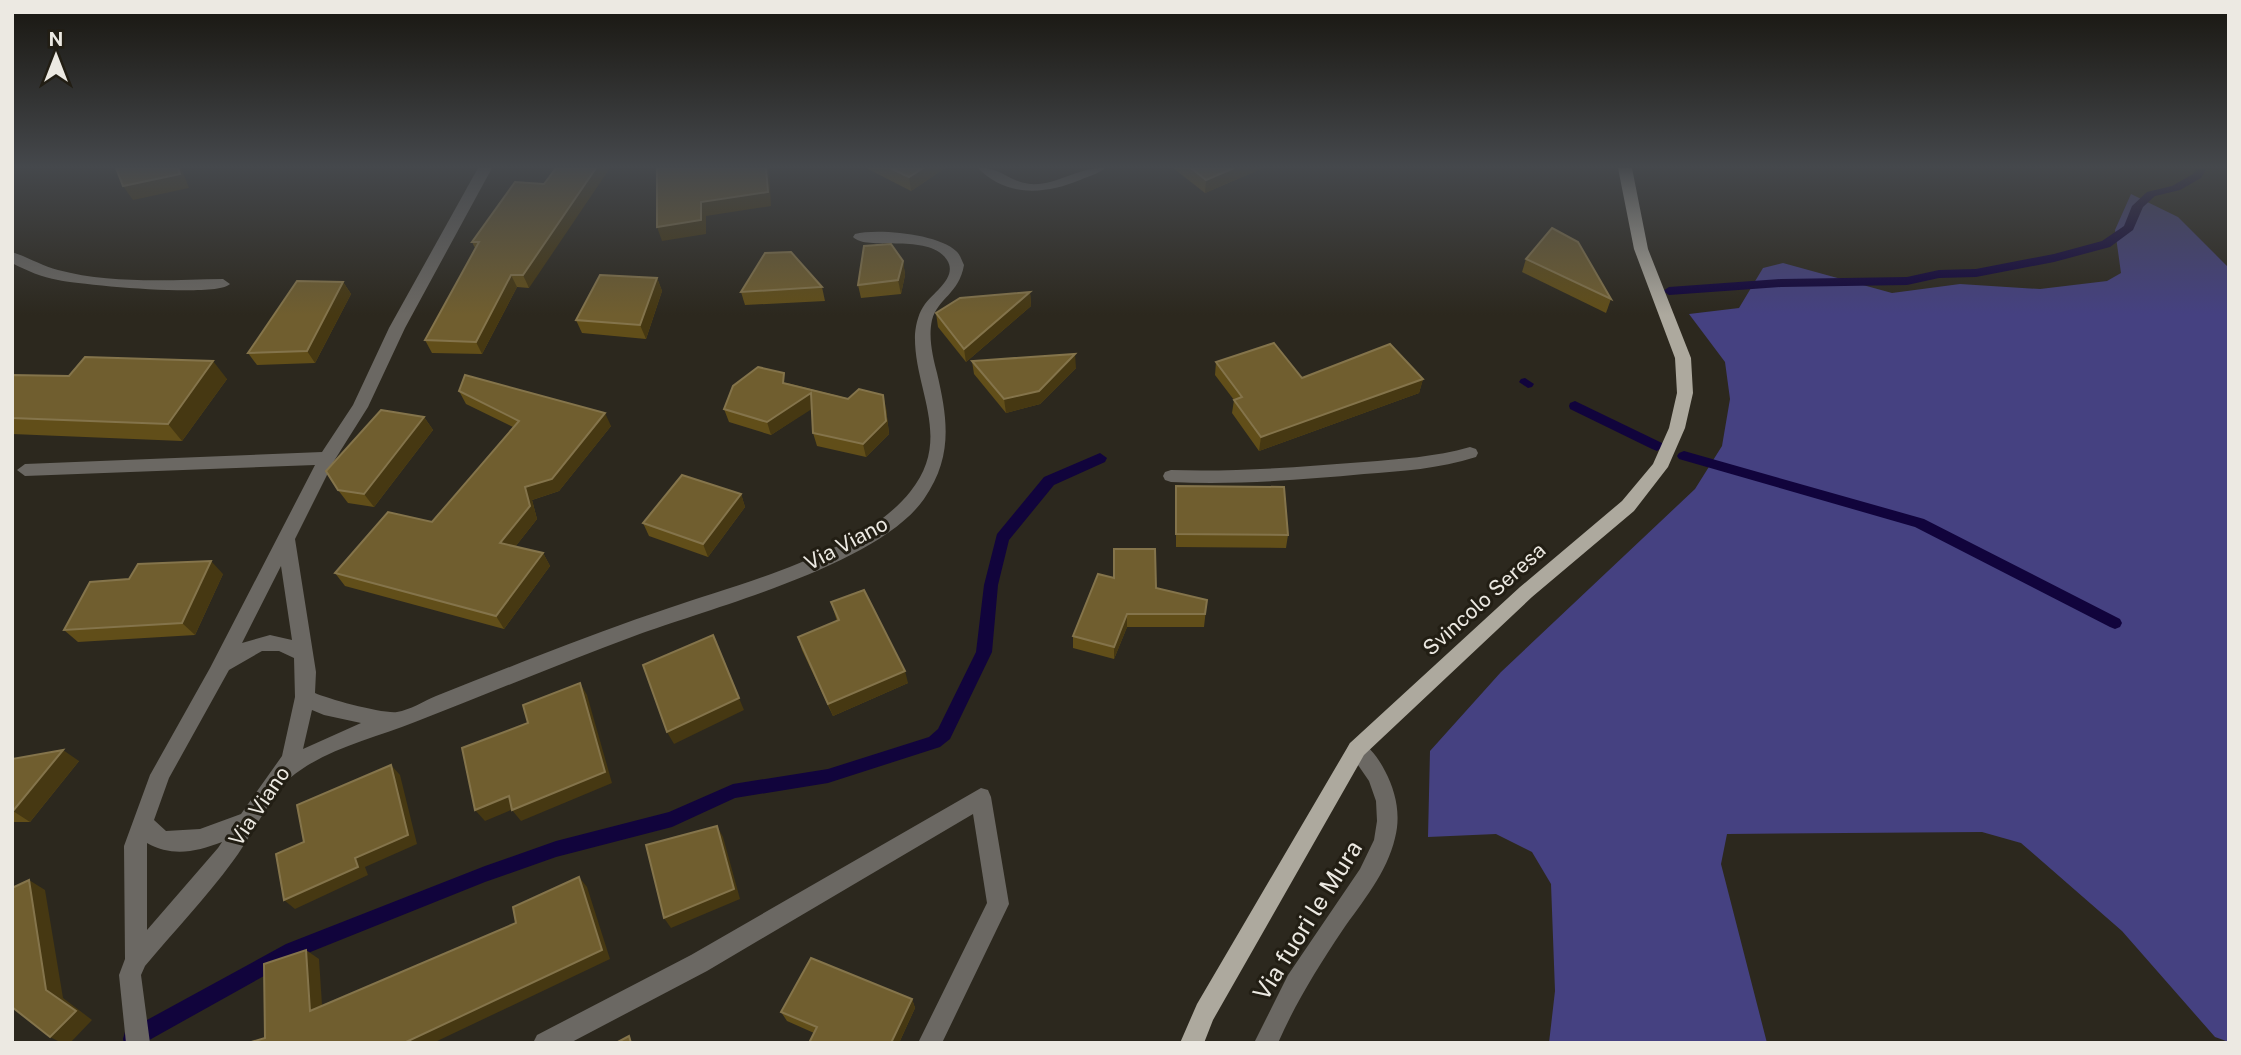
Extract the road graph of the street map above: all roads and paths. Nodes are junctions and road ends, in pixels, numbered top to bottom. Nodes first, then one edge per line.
1 (458, 217) edge
2 (1634, 217) edge
3 (860, 237) dead end
4 (12, 257) edge
5 (223, 284) dead end
6 (1470, 453) dead end
7 (327, 458) junction
8 (25, 470) dead end
9 (1171, 476) dead end
10 (286, 539) junction
11 (303, 653) junction
12 (220, 669) junction
13 (305, 697) junction
14 (398, 720) junction
15 (1357, 749) junction
16 (281, 773) junction
17 (251, 819) junction
18 (143, 821) junction
19 (136, 960) junction
20 (138, 1043) edge
21 (545, 1043) edge
22 (930, 1043) edge
23 (1192, 1043) edge
24 (1266, 1043) edge

1 - 7 street
2 - 15 main road, Svincolo Seresa
3 - 14 street, Via Viano
4 - 5 street
6 - 9 street
7 - 8 street
7 - 10 street
10 - 11 street, Via Viano
10 - 12 street
11 - 12 street
11 - 13 street, Via Viano
12 - 18 street
13 - 14 street
13 - 16 street, Via Viano
14 - 16 street, Via Viano
15 - 23 main road, Svincolo Seresa
15 - 24 street, Via fuori le Mura
16 - 17 street, Via Viano
17 - 18 street
17 - 19 street, Via Viano
18 - 19 street
19 - 20 street
21 - 22 street

